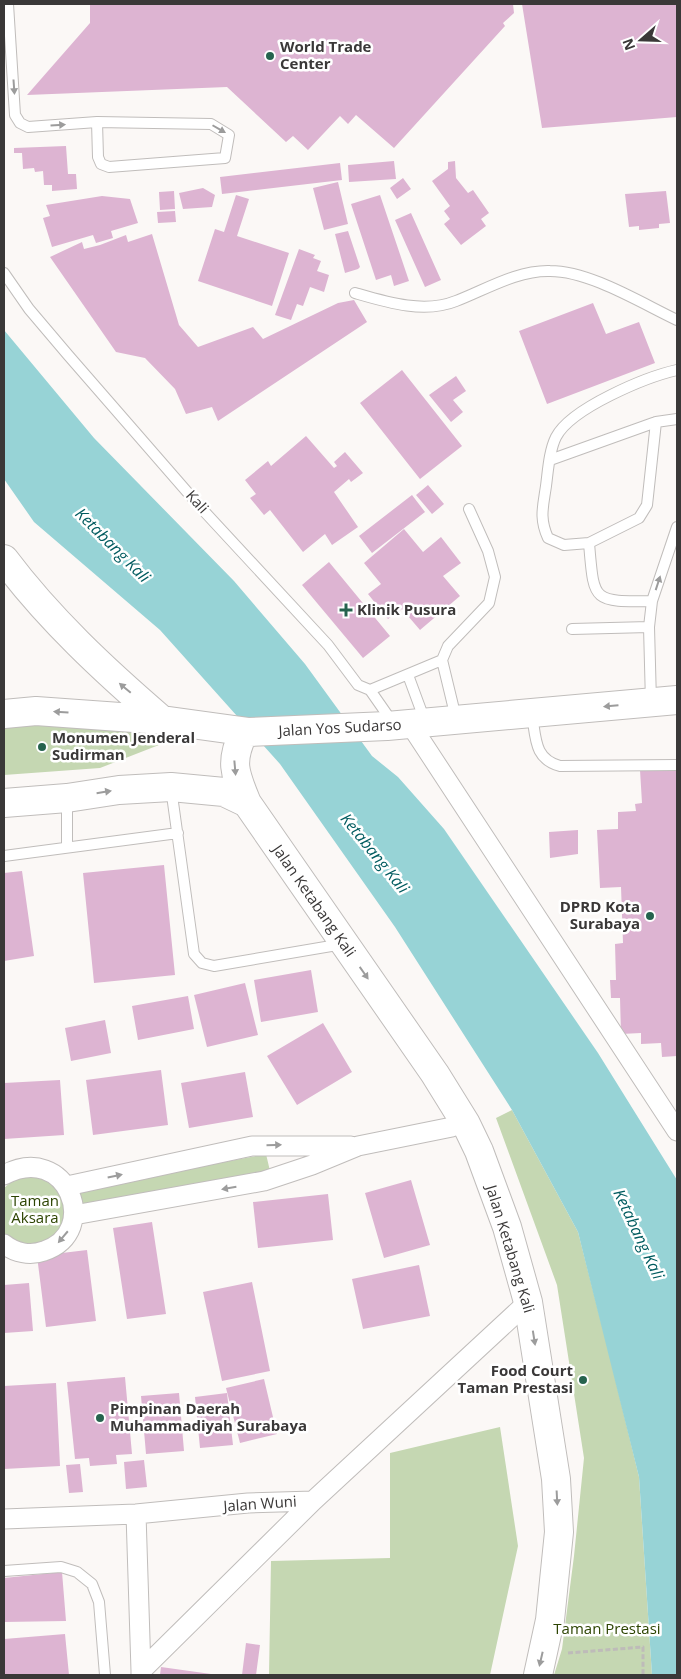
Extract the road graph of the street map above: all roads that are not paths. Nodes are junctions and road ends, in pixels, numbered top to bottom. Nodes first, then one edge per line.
1 (8, 4) edge
2 (97, 122) junction
3 (4, 273) edge
4 (355, 293) dead end
5 (677, 320) edge
6 (677, 370) edge
7 (677, 419) edge
8 (656, 422) junction
9 (550, 460) junction
10 (469, 509) dead end
11 (677, 527) edge
12 (589, 543) junction
13 (4, 559) edge
14 (652, 601) junction
15 (649, 626) junction
16 (572, 629) dead end
17 (442, 660) junction
18 (408, 675) junction
19 (370, 690) junction
20 (664, 701) edge
21 (531, 713) junction
22 (4, 714) edge
23 (456, 719) junction
24 (162, 720) junction
25 (404, 724) junction
26 (247, 732) junction
27 (677, 765) edge
28 (171, 788) junction
29 (67, 798) junction
30 (4, 803) edge
31 (247, 803) junction
32 (178, 833) junction
33 (67, 847) junction
34 (4, 856) edge
35 (344, 943) junction
36 (449, 1098) junction
37 (452, 1127) junction
38 (677, 1131) edge
39 (358, 1146) junction
40 (479, 1151) junction
41 (4, 1175) edge
42 (67, 1186) junction
43 (74, 1215) junction
44 (4, 1244) edge
45 (528, 1302) junction
46 (313, 1501) junction
47 (136, 1514) junction
48 (4, 1519) edge
49 (4, 1571) edge
50 (540, 1665) edge
51 (141, 1673) edge
52 (105, 1675) edge

1 -> 2 lane
2 -> 2 lane
3 - 19 lane, Kali
4 - 5 lane
6 - 9 lane
7 - 8 lane
8 - 9 lane
8 - 12 lane
9 - 12 lane
10 - 17 lane
14 -> 11 lane
12 - 14 lane
24 -> 13 street
14 - 15 lane
15 - 16 lane
15 - 20 lane
17 - 18 lane
17 - 23 lane
18 - 19 lane
18 - 25 lane
19 - 25 lane, Kali
20 -> 21 street, Jalan Yos Sudarso
21 - 23 street, Jalan Yos Sudarso
21 - 27 lane
24 -> 22 street, Jalan Yos Sudarso
23 - 25 street, Jalan Yos Sudarso
24 - 26 street, Jalan Yos Sudarso
25 - 26 street, Jalan Yos Sudarso
25 - 38 street
26 -> 31 street, Jalan Ketabang Kali
29 -> 28 street
28 - 31 street
28 - 32 lane
29 - 30 street
29 - 33 lane
31 - 35 street, Jalan Ketabang Kali
32 - 33 lane
32 - 35 lane
33 - 34 lane
35 -> 36 street, Jalan Ketabang Kali
36 - 37 street, Jalan Ketabang Kali
36 - 40 street, Jalan Ketabang Kali
37 - 39 street
37 - 40 street
42 -> 39 street
39 -> 43 street
40 - 45 street, Jalan Ketabang Kali
41 - 42 street
42 - 43 street
43 -> 44 street
45 - 46 street, Jalan Wuni
45 -> 50 street, Jalan Ketabang Kali
46 - 47 street, Jalan Wuni
46 - 51 street
47 - 48 street, Jalan Wuni
47 - 51 street
49 - 52 lane

